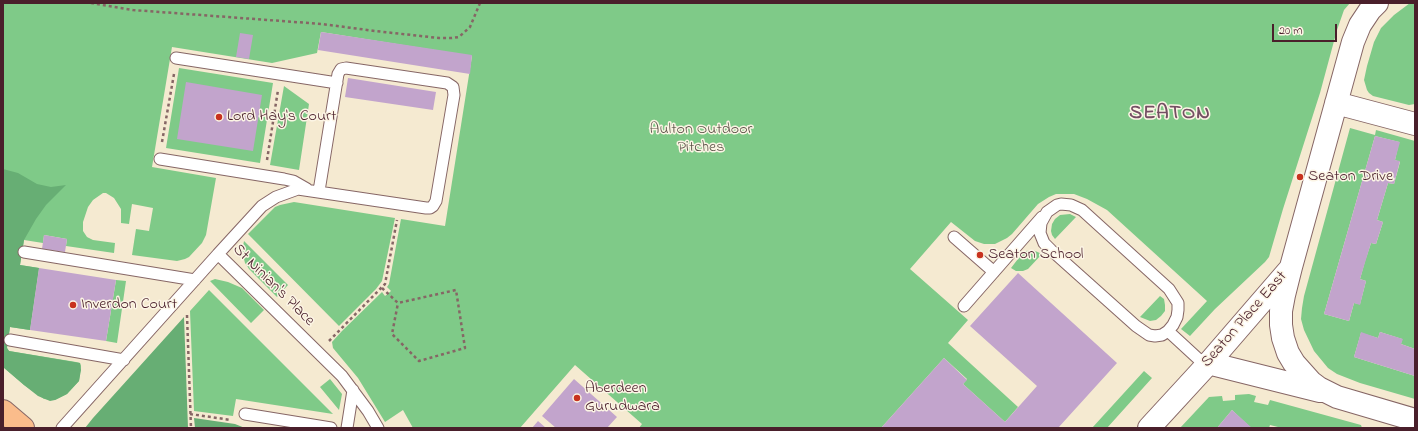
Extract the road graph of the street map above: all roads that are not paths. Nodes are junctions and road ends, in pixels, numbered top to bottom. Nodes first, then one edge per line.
1 (1377, 3) edge
2 (176, 58) road end
3 (337, 83) junction
4 (1336, 103) junction
5 (1415, 124) edge
6 (160, 159) road end
7 (307, 189) junction
8 (319, 191) junction
9 (1047, 212) junction
10 (954, 237) dead end
11 (24, 252) dead end
12 (218, 254) junction
13 (1291, 267) junction
14 (994, 272) junction
15 (195, 280) junction
16 (964, 306) dead end
17 (1168, 331) junction
18 (10, 340) dead end
19 (124, 360) junction
20 (1207, 364) junction
21 (353, 390) junction
22 (1330, 394) junction
23 (3, 411) edge
24 (245, 414) road end
25 (1415, 420) edge
26 (22, 428) edge
27 (62, 428) edge
28 (331, 428) edge
29 (347, 428) edge
30 (378, 428) edge
31 (1149, 428) edge

1 - 4 street, Seaton Place East
2 - 3 lane
3 - 8 lane
3 - 8 lane
4 - 5 street
4 - 13 street, Seaton Place East
6 - 7 lane
7 - 8 lane
7 - 12 lane
9 - 14 lane
9 - 17 lane
9 - 17 lane
10 - 14 lane
11 - 15 lane
12 - 15 lane, St Ninian's Place
12 - 21 lane, St Ninian's Place
13 - 20 street, Seaton Place East
13 - 22 street
14 - 16 lane
15 - 19 lane, St Ninian's Place
17 - 20 lane
18 - 19 lane
19 - 27 lane, St Ninian's Place
20 - 22 street
20 - 31 street, Seaton Place East
21 - 29 lane
21 - 30 lane, St Ninian's Place
22 - 25 street
23 - 26 main road
24 - 28 lane

